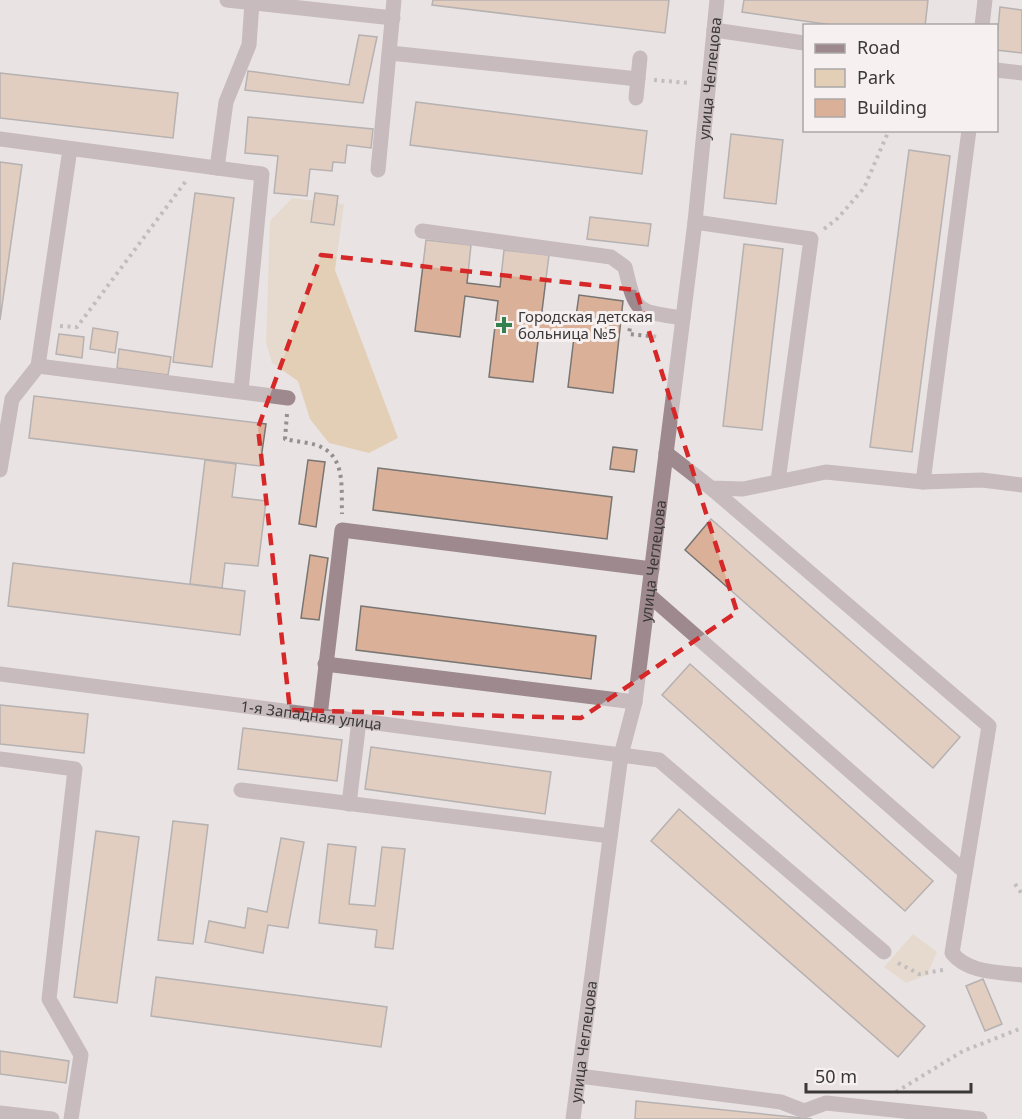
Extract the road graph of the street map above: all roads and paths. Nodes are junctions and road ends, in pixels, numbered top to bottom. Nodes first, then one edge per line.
1 (227, 0) edge
2 (394, 0) edge
3 (717, 0) edge
4 (985, 0) edge
5 (252, 3) junction
6 (393, 18) junction
7 (982, 24) edge
8 (714, 30) junction
9 (803, 43) edge
10 (390, 53) junction
11 (640, 58) dead end
12 (998, 69) edge
13 (1022, 73) edge
14 (638, 79) junction
15 (689, 83) dead end
16 (636, 98) dead end
17 (888, 132) edge
18 (969, 132) edge
19 (0, 139) edge
20 (70, 148) junction
21 (198, 165) junction
22 (217, 168) junction
23 (378, 170) dead end
24 (695, 222) junction
25 (422, 231) dead end
26 (811, 239) junction
27 (683, 318) junction
28 (53, 331) dead end
29 (38, 366) junction
30 (241, 391) junction
31 (288, 398) joint
32 (666, 453) junction
33 (0, 470) edge
34 (778, 481) junction
35 (923, 482) junction
36 (1022, 485) edge
37 (711, 488) junction
38 (342, 530) junction
39 (652, 569) junction
40 (649, 595) junction
41 (325, 664) junction
42 (0, 674) edge
43 (635, 702) junction
44 (320, 716) junction
45 (358, 721) junction
46 (621, 755) junction
47 (0, 759) edge
48 (241, 790) dead end
49 (349, 804) junction
50 (610, 836) junction
51 (964, 871) junction
52 (1015, 884) dead end
53 (1022, 894) edge
54 (884, 952) joint
55 (960, 963) junction
56 (1022, 975) edge
57 (1022, 1028) edge
58 (579, 1076) junction
59 (877, 1108) junction
60 (0, 1113) edge
61 (52, 1119) edge
62 (71, 1119) edge
63 (573, 1119) edge
64 (980, 1119) edge

1 - 5 street
2 - 6 street
3 - 8 street, улица Чеглецова
4 - 7 street
5 - 6 street
5 - 22 street
6 - 10 street
8 - 9 street
8 - 24 street, улица Чеглецова
10 - 14 street
10 - 23 street
11 - 14 street
12 - 13 street
14 - 15 path
14 - 16 street
17 - 26 path
18 - 35 street
19 - 20 street
20 - 21 street
20 - 29 street
21 - 22 street
21 - 28 path
22 - 30 street
24 - 26 street
24 - 27 street, улица Чеглецова
25 - 27 street
26 - 34 street
27 - 32 street, улица Чеглецова
29 - 30 street
29 - 33 street
30 - 31 street
31 - 38 path
32 - 37 street
32 - 39 street, улица Чеглецова
34 - 35 street
34 - 37 street
35 - 36 street
37 - 51 street
38 - 39 street
38 - 41 street
39 - 40 street, улица Чеглецова
40 - 43 street, улица Чеглецова
40 - 51 street
41 - 43 street
41 - 44 street
42 - 44 street, 1-я Западная улица
43 - 46 street, улица Чеглецова
44 - 45 street, 1-я Западная улица
45 - 46 street, 1-я Западная улица
45 - 49 street
46 - 50 street, улица Чеглецова
46 - 54 street, 1-я Западная улица
47 - 62 street
48 - 49 street
49 - 50 street
50 - 58 street, улица Чеглецова
51 - 55 street
52 - 53 path
54 - 55 path
55 - 56 street
57 - 59 path
58 - 59 street
58 - 63 street, улица Чеглецова
59 - 64 street
60 - 61 street

